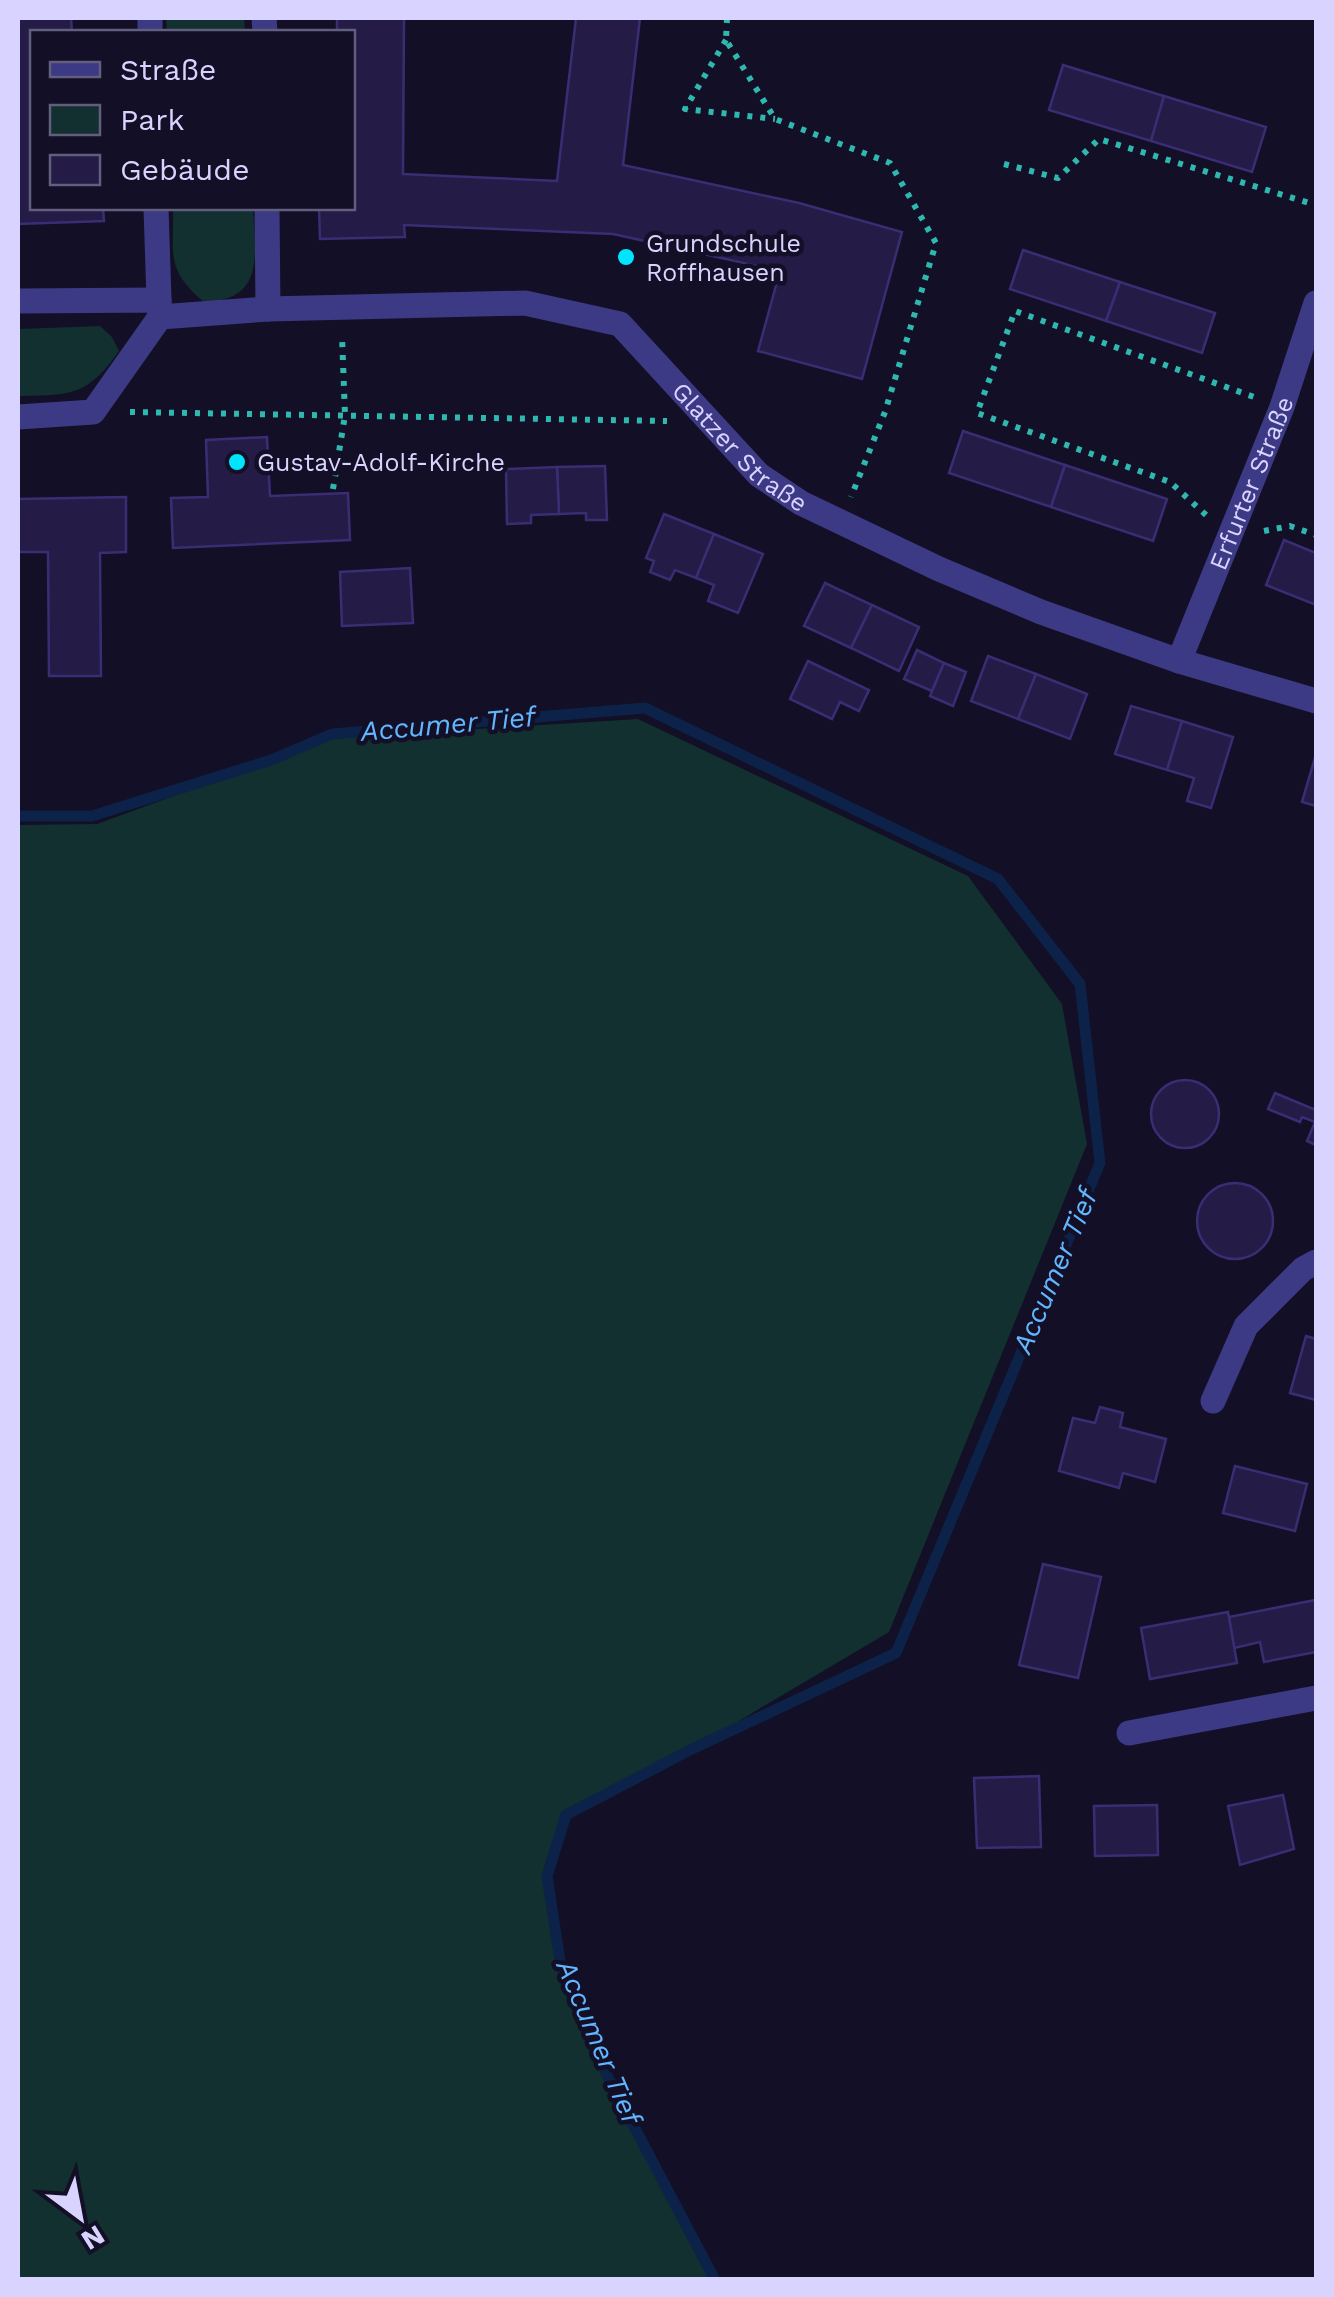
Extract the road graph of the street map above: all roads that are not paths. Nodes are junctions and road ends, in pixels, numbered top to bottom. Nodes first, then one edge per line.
1 (156, 210) edge
2 (267, 210) edge
3 (18, 302) edge
4 (1316, 303) edge
5 (160, 309) junction
6 (268, 309) junction
7 (18, 418) edge
8 (1178, 661) junction
9 (1316, 701) edge
10 (1316, 1262) edge
11 (1213, 1402) dead end
12 (1316, 1698) edge
13 (1129, 1734) dead end

1 - 5 street
2 - 6 street
3 - 5 street, Glatzer Straße
4 - 8 street, Erfurter Straße
5 - 6 street, Glatzer Straße
5 - 7 street
6 - 8 street, Glatzer Straße
8 - 9 street, Glatzer Straße
10 - 11 street
12 - 13 street

